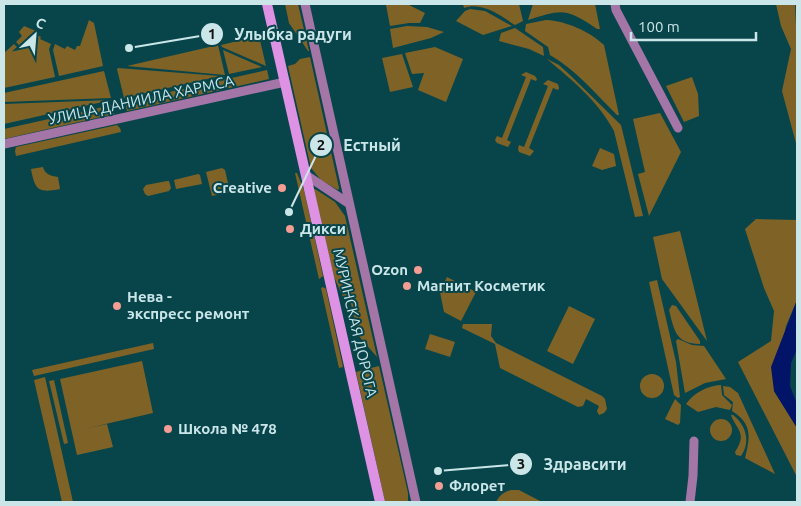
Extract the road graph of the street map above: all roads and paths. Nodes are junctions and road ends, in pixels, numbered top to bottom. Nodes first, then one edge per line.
1 (268, 4) edge
2 (305, 4) edge
3 (615, 4) edge
4 (285, 82) junction
5 (678, 128) dead end
6 (4, 144) edge
7 (306, 175) junction
8 (348, 203) junction
9 (694, 441) dead end
10 (380, 502) edge
11 (416, 502) edge
12 (690, 502) edge

1 - 4 street, МУРИНСКАЯ ДОРОГА
2 - 8 street
3 - 5 street
4 - 6 street, УЛИЦА ДАНИИЛА ХАРМСА
4 - 7 street, МУРИНСКАЯ ДОРОГА
7 - 8 street
7 - 10 street, МУРИНСКАЯ ДОРОГА
8 - 11 street
9 - 12 street

